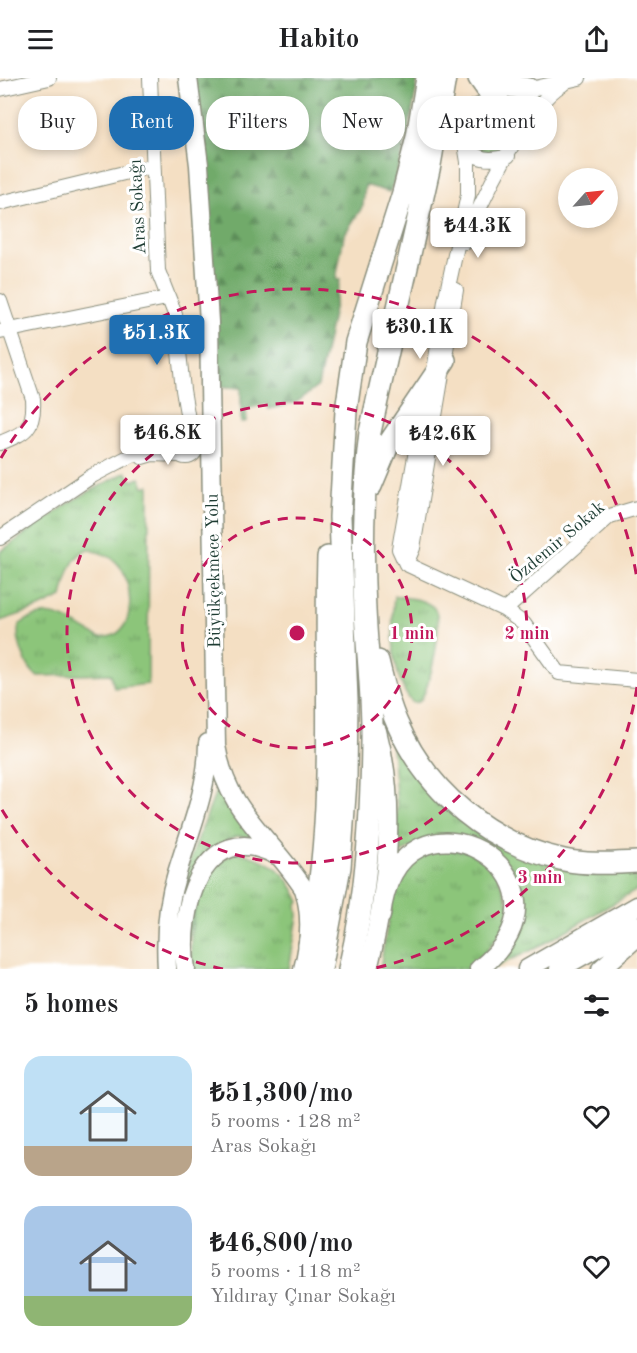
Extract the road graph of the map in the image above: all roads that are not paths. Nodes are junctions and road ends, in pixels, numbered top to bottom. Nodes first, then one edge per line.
1 (49, 78) edge
2 (150, 78) edge
3 (188, 78) edge
4 (427, 78) edge
5 (445, 78) edge
6 (479, 78) edge
7 (32, 80) edge
8 (573, 80) edge
9 (0, 89) edge
10 (529, 89) joint
11 (495, 92) edge
12 (546, 96) edge
13 (465, 150) edge
14 (468, 150) edge
15 (512, 150) edge
16 (508, 156) junction
17 (153, 166) junction
18 (0, 203) edge
19 (168, 298) junction
20 (0, 301) edge
21 (450, 301) junction
22 (5, 331) edge
23 (445, 360) junction
24 (432, 380) junction
25 (348, 391) junction
26 (210, 426) junction
27 (187, 437) junction
28 (418, 439) junction
29 (0, 443) edge
30 (164, 449) junction
31 (431, 449) junction
32 (183, 456) junction
33 (212, 461) junction
34 (364, 503) junction
35 (637, 508) edge
36 (0, 538) edge
37 (0, 545) edge
38 (406, 564) junction
39 (505, 610) junction
40 (365, 614) junction
41 (637, 680) edge
42 (214, 682) junction
43 (370, 711) junction
44 (280, 857) junction
45 (637, 862) edge
46 (637, 906) edge
47 (381, 916) junction
48 (637, 925) edge
49 (637, 937) edge
50 (309, 945) junction
51 (167, 969) edge
52 (186, 969) edge
53 (303, 969) edge
54 (321, 969) edge
55 (349, 969) edge
56 (368, 969) edge
57 (479, 969) edge
58 (526, 969) edge
59 (559, 969) edge
60 (601, 969) edge

1 - 7 street
2 - 17 street, Aras Sokağı
3 - 26 main road, Büyükçekmece Yolu
4 - 25 highway
5 - 34 highway
6 - 11 highway
7 - 9 street
8 - 10 street
8 - 12 street
10 - 11 highway
13 - 21 street
14 - 16 street
15 - 16 street
16 - 21 street
17 - 18 street
17 - 19 street, Aras Sokağı
19 - 22 street
19 - 27 street, Aras Sokağı
20 - 22 street
21 - 23 street
21 - 24 street
22 - 29 street
23 - 24 highway
23 - 31 street
24 - 28 street
24 - 34 highway
25 - 50 highway
25 - 54 highway
26 - 27 street
26 - 33 main road, Büyükçekmece Yolu
27 - 30 street
27 - 32 street
28 - 31 street
28 - 38 street
30 - 32 street
30 - 36 street
30 - 37 street
31 - 38 street
32 - 33 street
33 - 42 main road, Büyükçekmece Yolu
34 - 40 highway
35 - 39 street, Özdemir Sokak
38 - 39 street
39 - 41 street
40 - 43 highway
40 - 45 highway
42 - 44 main road
42 - 51 main road
43 - 47 main road
43 - 55 highway
44 - 50 main road
44 - 52 main road
46 - 58 main road
47 - 56 main road
47 - 57 main road
48 - 59 main road
49 - 60 main road
50 - 53 main road

